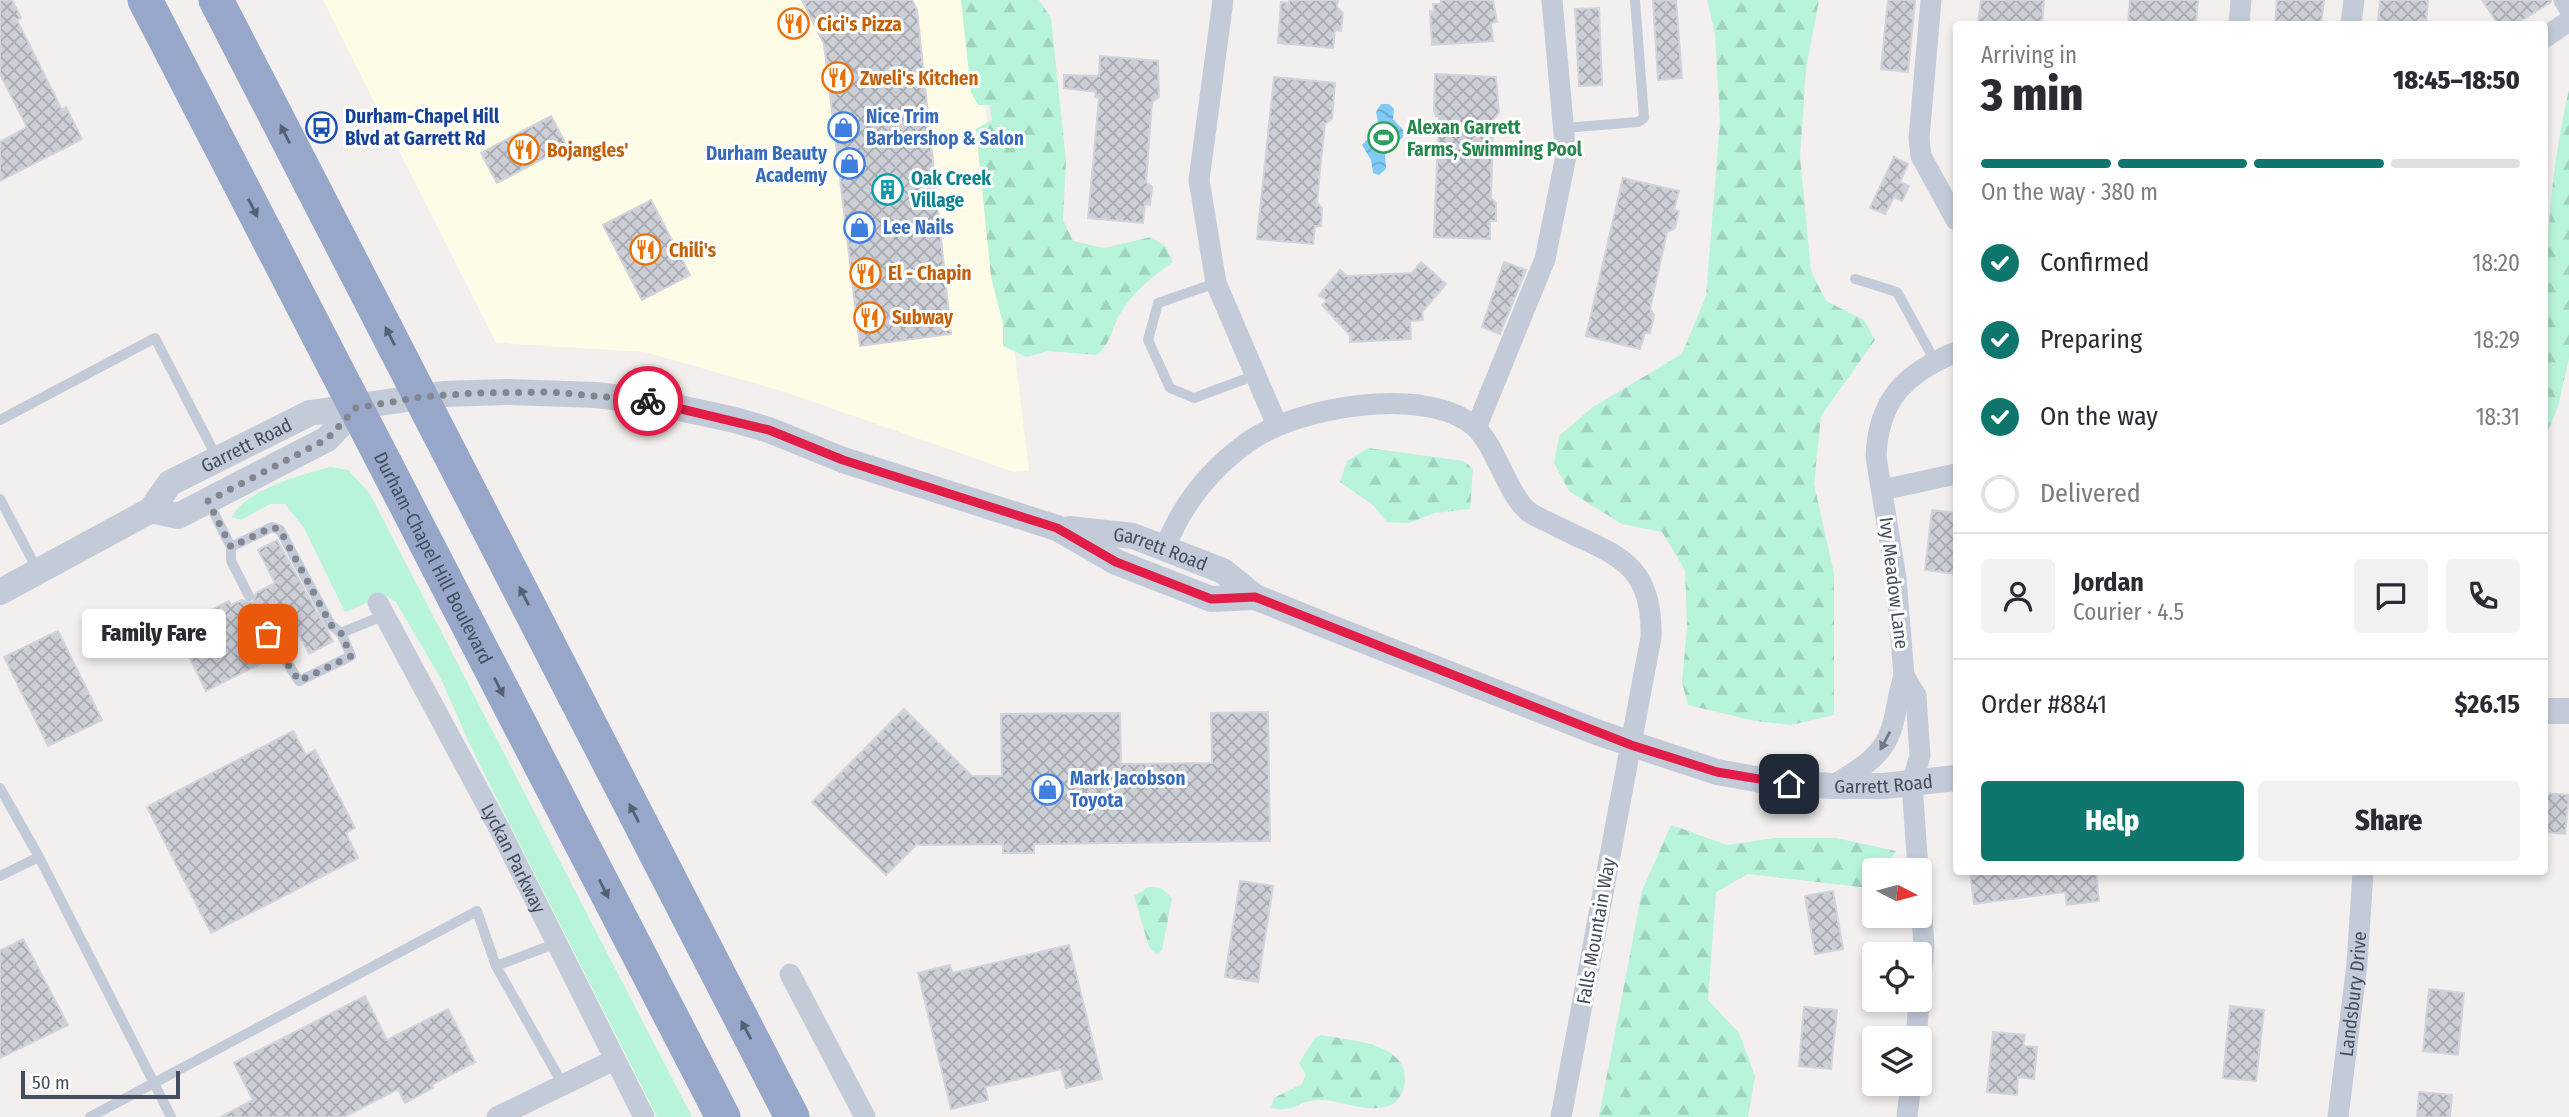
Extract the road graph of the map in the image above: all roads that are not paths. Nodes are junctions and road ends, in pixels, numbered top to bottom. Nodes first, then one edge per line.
1 (145, 0) edge
2 (216, 0) edge
3 (1552, 0) edge
4 (1635, 0) edge
5 (1931, 0) edge
6 (2241, 0) edge
7 (2354, 0) edge
8 (2564, 0) edge
9 (1220, 1) edge
10 (2569, 8) edge
11 (2239, 21) edge
12 (2351, 21) edge
13 (2569, 21) edge
14 (2548, 35) edge
15 (1564, 128) junction
16 (1953, 215) edge
17 (1855, 279) dead end
18 (1216, 283) junction
19 (1953, 353) edge
20 (1935, 361) junction
21 (1256, 375) junction
22 (421, 397) junction
23 (356, 408) junction
24 (0, 420) edge
25 (1277, 425) junction
26 (1476, 428) junction
27 (217, 458) junction
28 (1953, 475) edge
29 (1882, 490) junction
30 (0, 499) edge
31 (208, 501) junction
32 (151, 510) junction
33 (1057, 528) junction
34 (231, 547) junction
35 (1165, 548) junction
36 (39, 572) junction
37 (0, 592) edge
38 (249, 596) dead end
39 (1255, 597) junction
40 (382, 609) joint
41 (341, 633) junction
42 (268, 634) dead end
43 (1905, 676) junction
44 (2548, 711) edge
45 (2569, 711) edge
46 (1631, 745) junction
47 (1953, 778) edge
48 (1912, 783) junction
49 (1832, 786) junction
50 (0, 788) edge
51 (39, 857) junction
52 (1917, 858) edge
53 (2363, 875) edge
54 (0, 876) edge
55 (1923, 928) edge
56 (557, 943) junction
57 (496, 966) junction
58 (790, 974) dead end
59 (1917, 1026) edge
60 (614, 1060) junction
61 (694, 1063) junction
62 (154, 1083) junction
63 (562, 1083) junction
64 (1909, 1096) edge
65 (90, 1117) edge
66 (171, 1117) edge
67 (497, 1117) edge
68 (644, 1117) edge
69 (723, 1117) edge
70 (732, 1117) edge
71 (792, 1117) edge
72 (865, 1117) edge
73 (1561, 1117) edge
74 (1907, 1117) edge
75 (2338, 1117) edge

1 -> 23 highway, Durham-Chapel Hill Boulevard
22 -> 2 highway
3 - 15 street
4 - 15 lane
5 - 16 street
6 - 11 street
7 - 12 street
8 - 10 street
9 - 18 street
13 - 14 street
15 - 26 street
17 - 20 lane
18 - 21 street
18 - 21 lane
19 - 20 street, Ivy Meadow Lane
20 - 29 street, Ivy Meadow Lane
21 - 25 street
22 - 23 street, Garrett Road
22 - 33 street, Garrett Road
71 -> 22 highway
23 - 27 street, Garrett Road
23 - 31 street, Garrett Road
23 -> 61 highway, Durham-Chapel Hill Boulevard
24 - 27 lane
25 - 26 street
25 - 35 street
26 - 46 street, Falls Mountain Way
27 - 32 street, Garrett Road
28 - 29 street, Ivy Meadow Lane
29 - 43 street, Ivy Meadow Lane
30 - 36 lane
31 - 32 street, Garrett Road
31 - 34 lane
32 - 36 street, Garrett Road
33 - 35 street, Garrett Road
33 - 39 street, Garrett Road
34 - 38 lane
34 - 41 lane
35 - 39 street, Garrett Road
36 - 37 street, Garrett Road
39 - 46 street, Garrett Road
40 - 41 lane
40 - 56 street, Lyckan Parkway
41 - 42 lane
43 - 48 street, Ivy Meadow Lane
43 -> 49 street, Ivy Meadow Lane
44 - 45 street
46 - 49 street, Garrett Road
46 - 73 street, Falls Mountain Way
47 - 48 street, Garrett Road
48 - 49 street, Garrett Road
48 - 52 street
50 - 51 lane
51 - 54 lane
51 - 62 lane
53 - 75 street, Landsbury Drive
55 - 59 street
56 - 57 lane
56 - 60 street, Lyckan Parkway
57 - 62 lane
57 - 63 lane
58 - 72 street
60 - 63 street
60 - 68 street, Lyckan Parkway
61 - 69 highway, Durham-Chapel Hill Boulevard
61 - 70 highway
62 - 65 lane
62 - 66 lane
63 - 67 street
64 - 74 street

